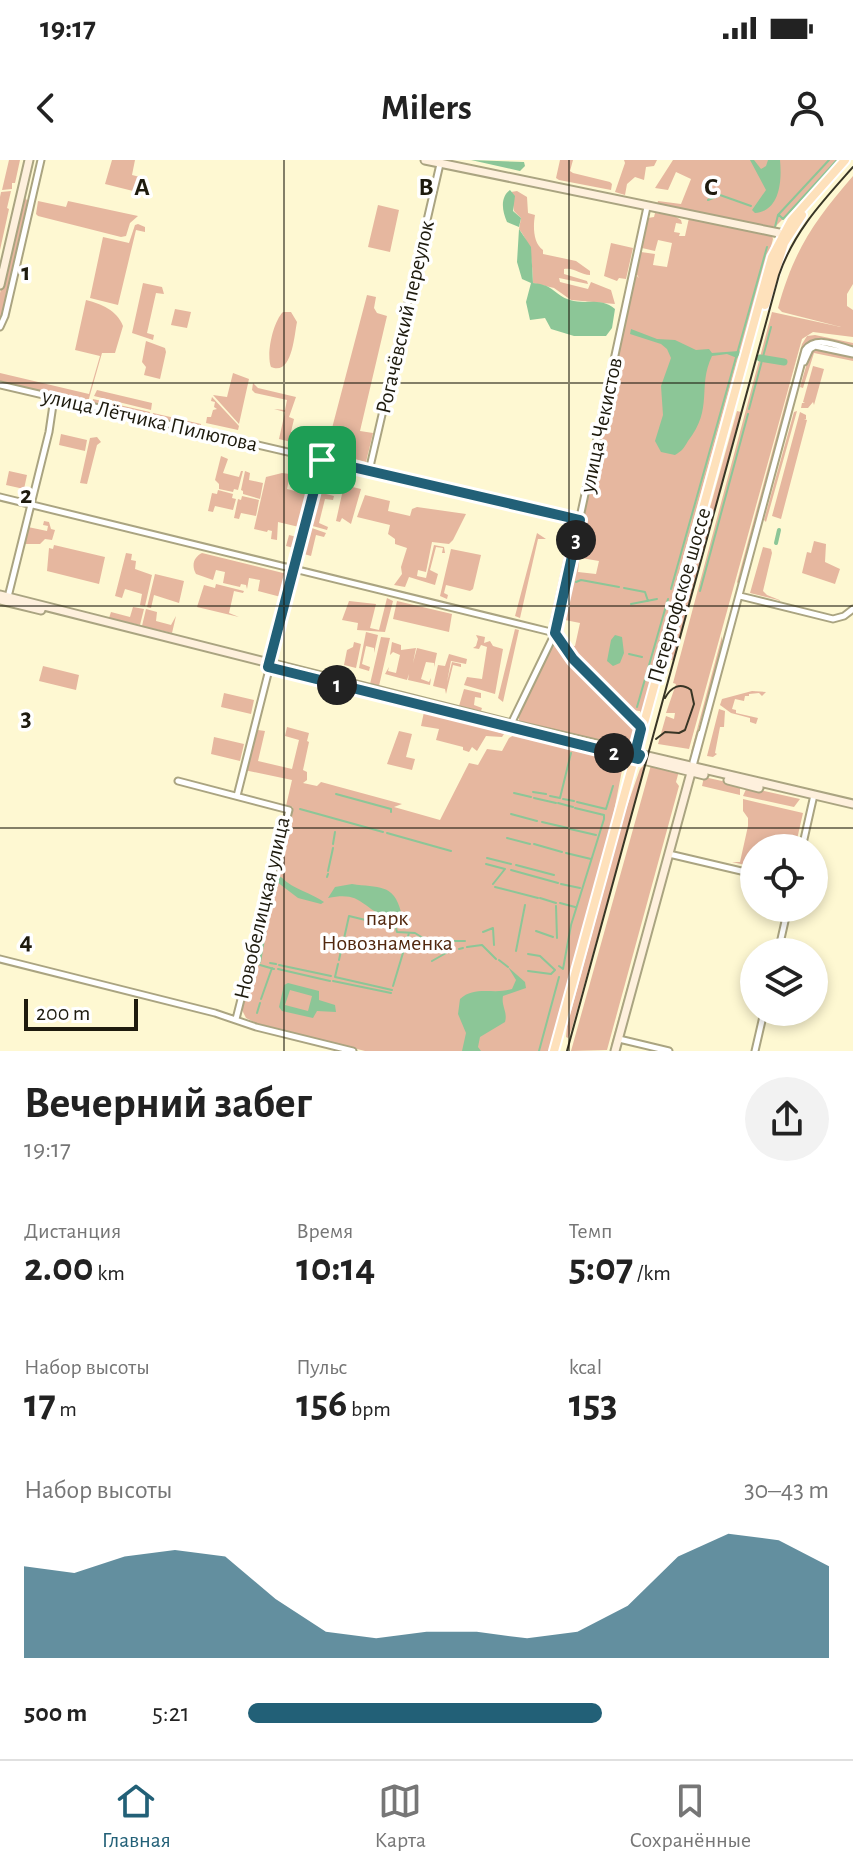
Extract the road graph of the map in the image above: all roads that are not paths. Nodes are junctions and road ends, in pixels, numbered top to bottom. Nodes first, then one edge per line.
1 (26, 160) edge
2 (41, 160) edge
3 (425, 160) edge
4 (848, 160) edge
5 (439, 167) junction
6 (647, 207) junction
7 (793, 227) junction
8 (778, 233) junction
9 (779, 248) junction
10 (0, 263) edge
11 (0, 285) edge
12 (0, 327) edge
13 (853, 352) edge
14 (0, 385) edge
15 (54, 398) junction
16 (322, 460) junction
17 (369, 471) junction
18 (0, 497) edge
19 (30, 504) junction
20 (580, 520) junction
21 (294, 568) junction
22 (740, 596) junction
23 (4, 598) edge
24 (853, 609) edge
25 (555, 633) junction
26 (268, 665) junction
27 (510, 726) junction
28 (641, 729) junction
29 (637, 756) junction
30 (692, 770) junction
31 (178, 781) dead end
32 (237, 796) junction
33 (813, 798) junction
34 (853, 807) edge
35 (805, 834) edge
36 (669, 854) junction
37 (740, 871) edge
38 (0, 959) edge
39 (236, 1019) junction
40 (761, 1026) edge
41 (619, 1039) junction
42 (353, 1051) edge
43 (556, 1051) edge
44 (615, 1051) edge
45 (669, 1051) edge
46 (755, 1051) edge

1 - 10 street
1 - 11 street
2 - 12 street
3 - 5 street
4 - 7 main road, Петергофское шоссе
4 - 8 main road, Петергофское шоссе
5 - 6 street
5 - 17 street, Рогачёвский переулок
6 - 8 street
6 - 20 street, улица Чекистов
7 - 8 main road
7 - 9 main road, Петергофское шоссе
8 - 9 main road
9 - 28 main road, Петергофское шоссе
9 - 29 main road, Петергофское шоссе
13 - 22 street
14 - 15 street, улица Лётчика Пилютова
15 - 16 street, улица Лётчика Пилютова
15 - 19 street
16 - 17 street, улица Лётчика Пилютова
16 - 21 street
17 - 20 street, улица Лётчика Пилютова
18 - 19 street
19 - 21 street
19 - 23 street
20 - 25 street, улица Чекистов
21 - 25 street
21 - 26 street
22 - 24 street
22 - 30 street
23 - 26 street
25 - 27 street, улица Чекистов
25 - 28 street
26 - 27 street
26 - 32 street
27 - 29 street
28 - 29 main road, Петергофское шоссе
29 - 30 street
29 - 43 main road, Петергофское шоссе
30 - 33 street
30 - 36 street
31 - 32 street
32 - 39 street, Новобелицкая улица
33 - 34 street
33 - 35 street
36 - 37 street
36 - 41 street
38 - 39 street
39 - 42 street
40 - 46 street
41 - 44 street
41 - 45 street

